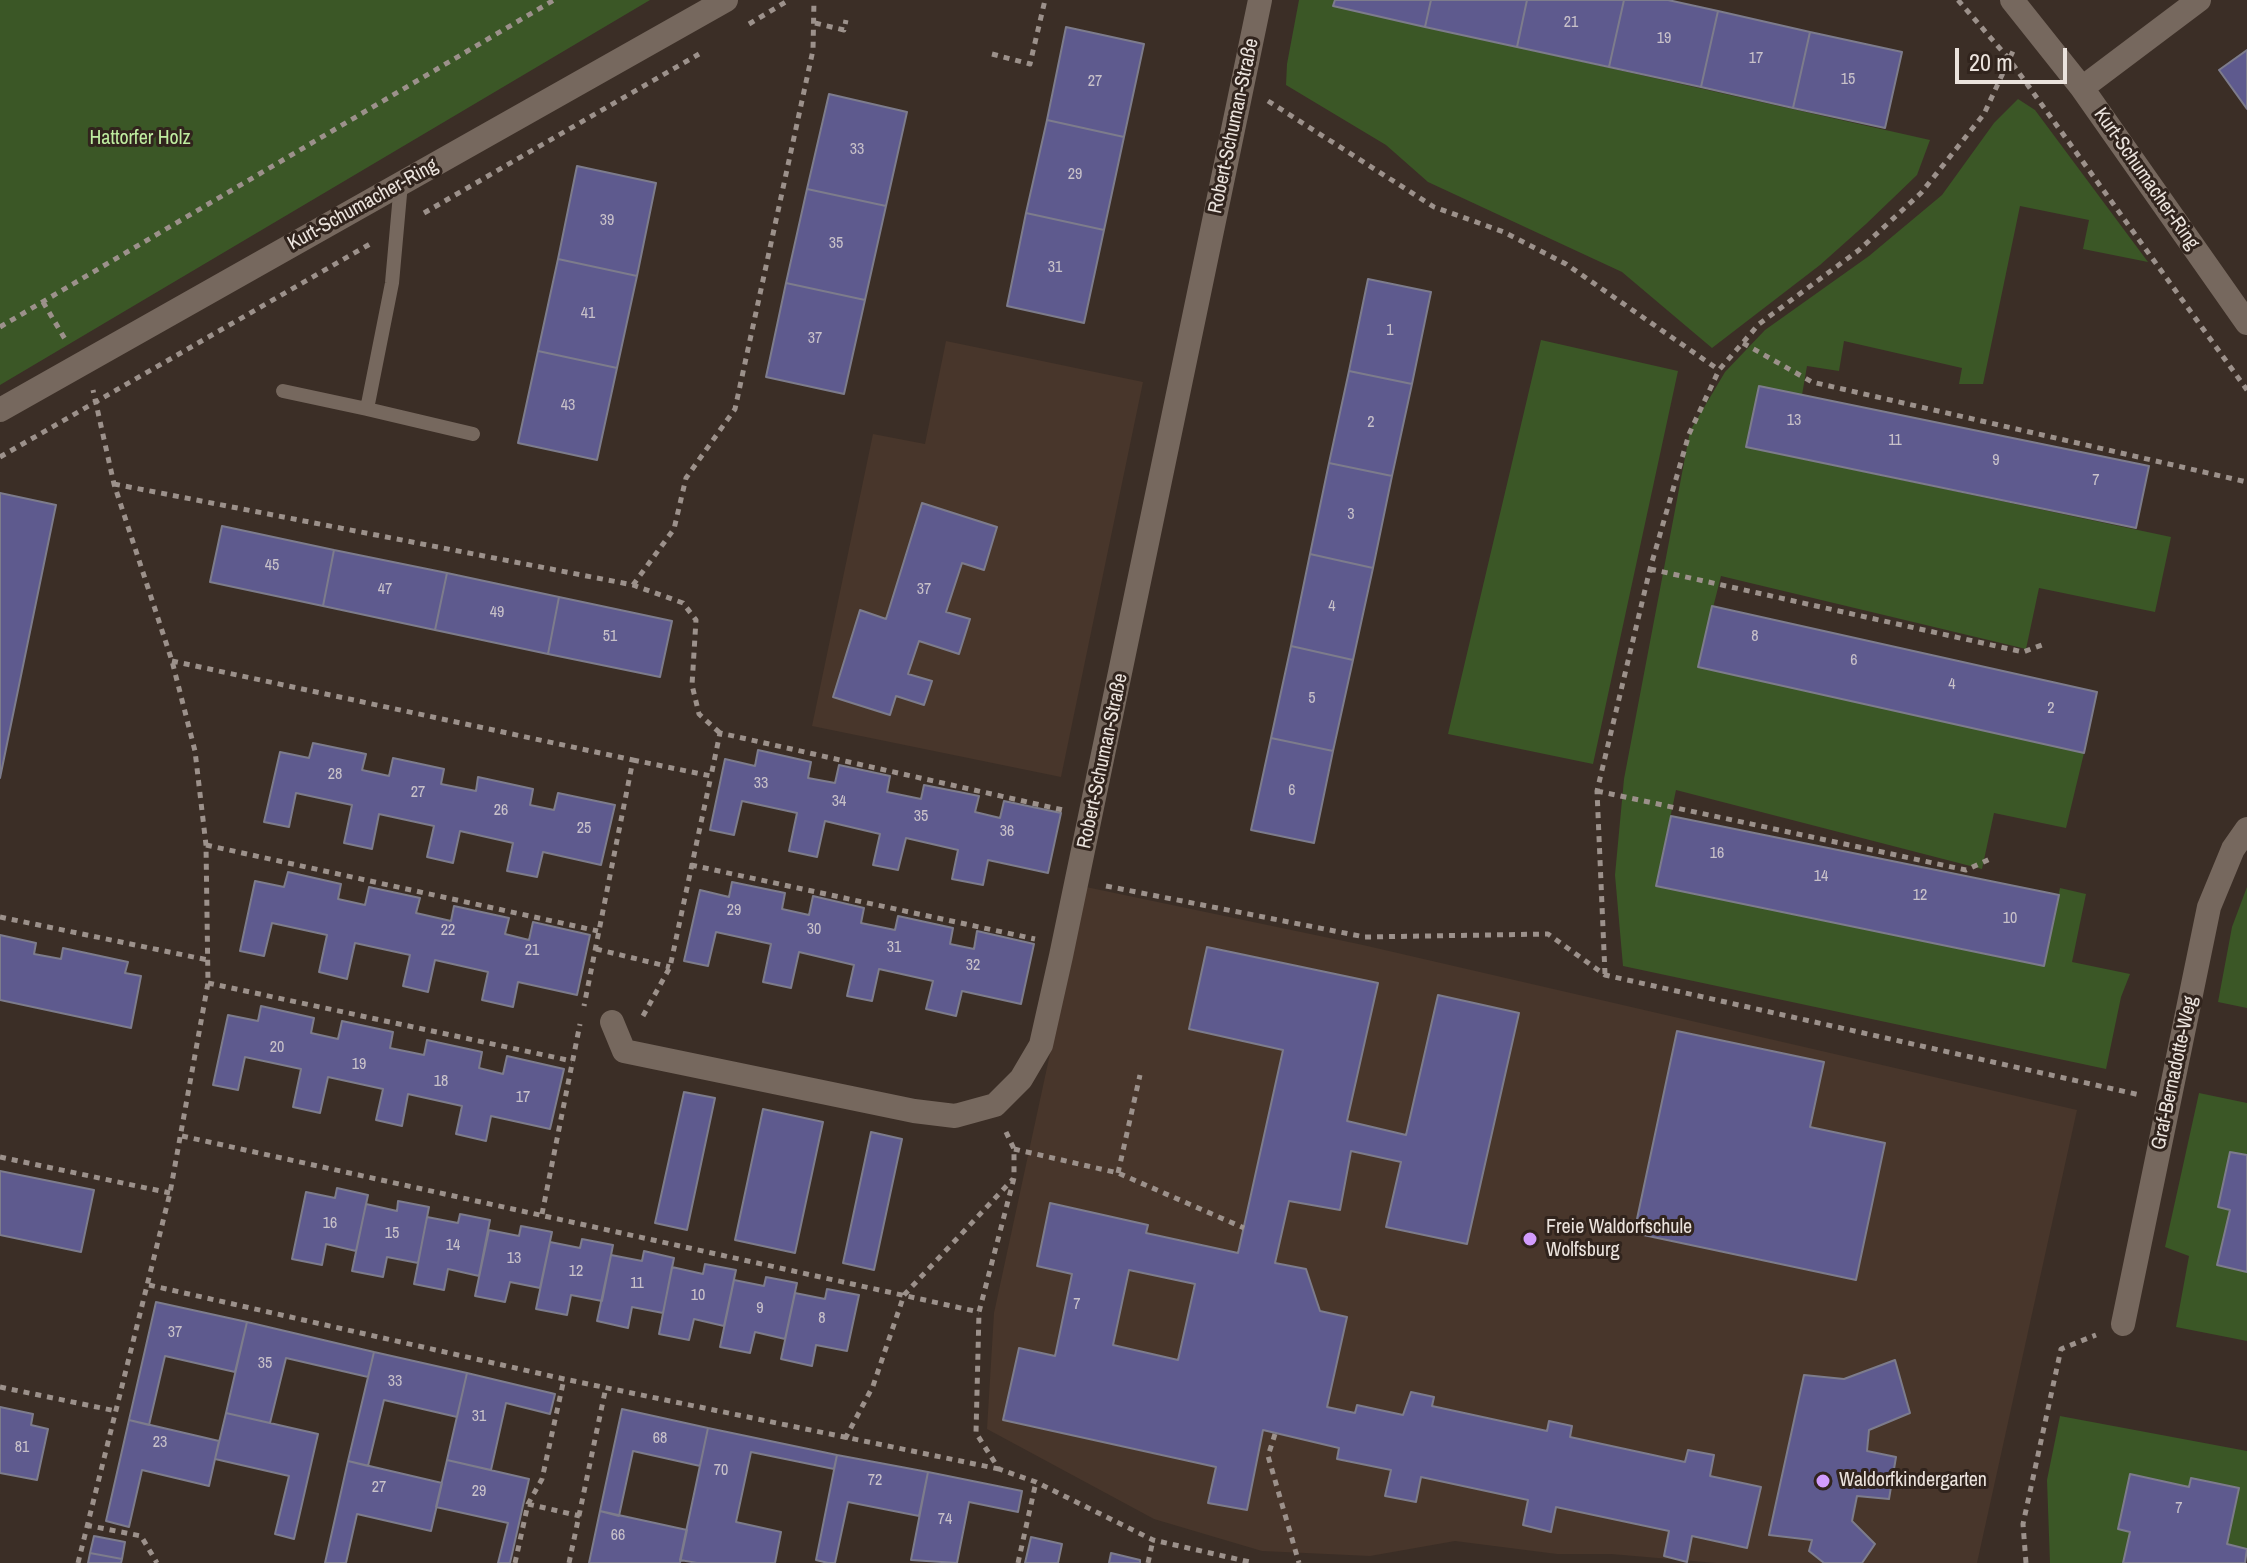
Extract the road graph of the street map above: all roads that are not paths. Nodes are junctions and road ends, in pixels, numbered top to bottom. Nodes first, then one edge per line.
1 (726, 0) edge
2 (1260, 0) edge
3 (2012, 0) edge
4 (2199, 0) edge
5 (2082, 88) junction
6 (401, 183) junction
7 (2247, 323) edge
8 (283, 391) dead end
9 (367, 409) junction
10 (0, 410) edge
11 (473, 434) dead end
12 (2247, 829) edge
13 (612, 1022) dead end
14 (2123, 1324) road end

1 - 6 street, Kurt-Schumacher-Ring
2 - 13 street, Robert-Schuman-Straße
3 - 5 street, Kurt-Schumacher-Ring
4 - 5 street
5 - 7 street, Kurt-Schumacher-Ring
6 - 9 lane
6 - 10 street, Kurt-Schumacher-Ring
8 - 9 lane
9 - 11 lane
12 - 14 street, Graf-Bernadotte-Weg

